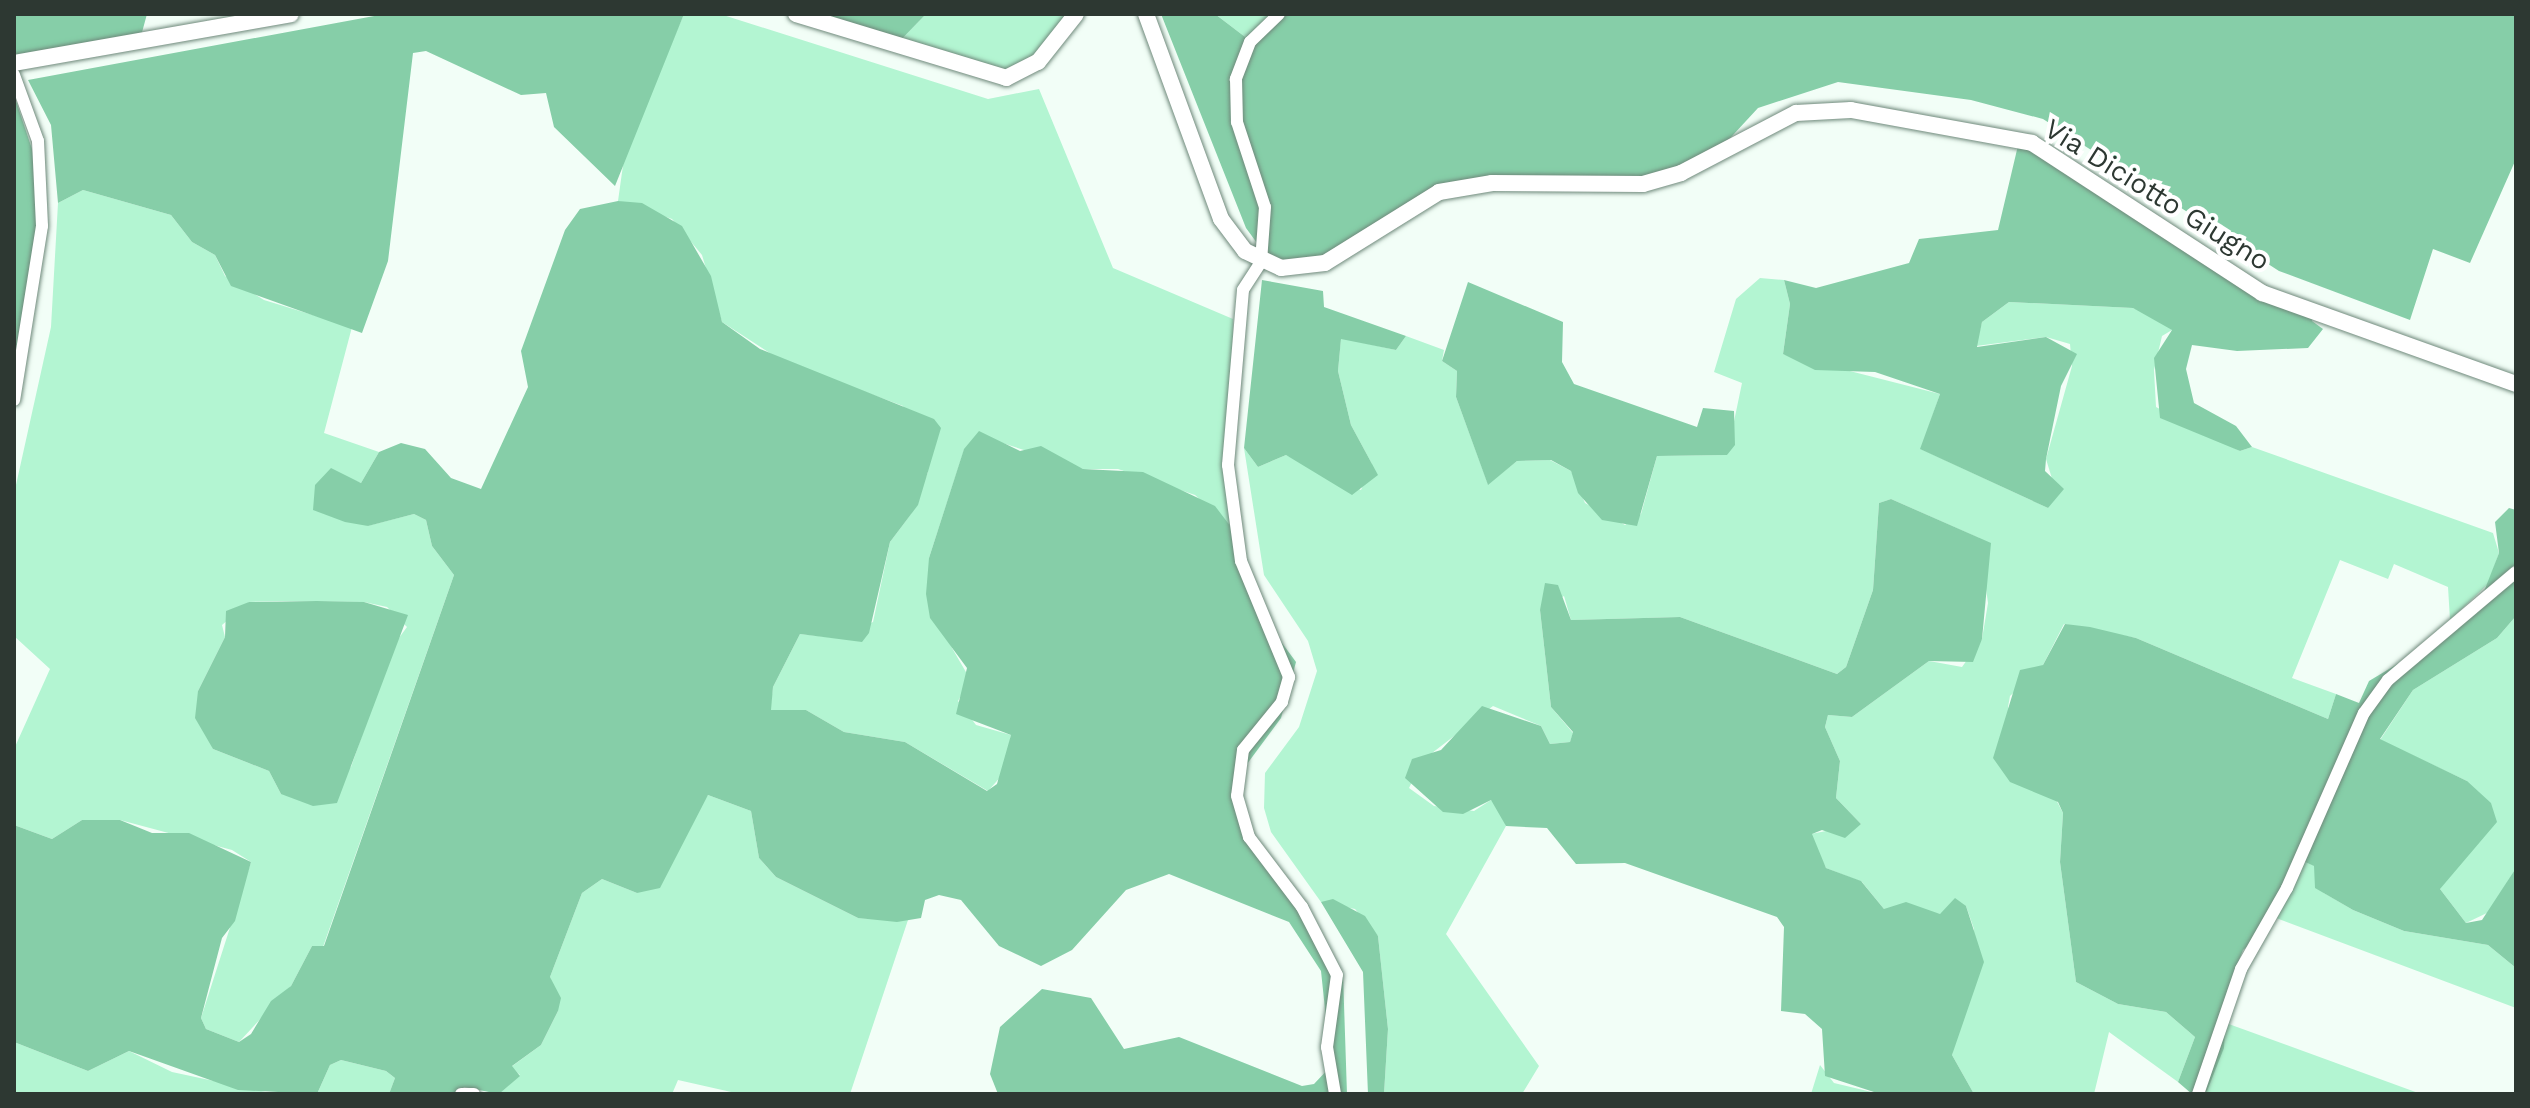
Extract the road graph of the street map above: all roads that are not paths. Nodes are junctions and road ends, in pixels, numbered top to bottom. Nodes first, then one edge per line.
1 (291, 14) edge
2 (796, 14) edge
3 (1076, 14) edge
4 (1146, 14) edge
5 (1279, 14) edge
6 (14, 63) edge
7 (14, 75) edge
8 (1261, 262) junction
9 (2516, 384) edge
10 (14, 400) edge
11 (2516, 572) edge
12 (461, 1094) edge
13 (474, 1094) edge
14 (1335, 1094) edge
15 (2198, 1094) edge

1 - 6 main road
2 - 3 main road
4 - 8 main road
5 - 8 street
7 - 10 street
8 - 9 main road, Via Diciotto Giugno
8 - 14 street
11 - 15 street
12 - 13 street

